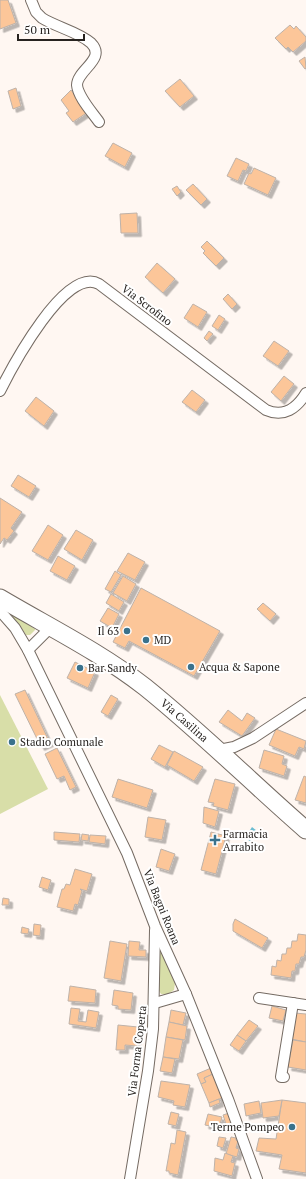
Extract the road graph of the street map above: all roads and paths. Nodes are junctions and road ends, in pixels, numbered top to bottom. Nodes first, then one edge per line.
1 (31, 0) edge
2 (98, 122) dead end
3 (0, 391) edge
4 (306, 393) edge
5 (0, 587) edge
6 (0, 598) edge
7 (0, 611) edge
8 (52, 626) junction
9 (28, 650) junction
10 (306, 703) edge
11 (219, 750) junction
12 (306, 830) edge
13 (155, 926) junction
14 (186, 994) junction
15 (259, 998) dead end
16 (155, 1003) junction
17 (293, 1003) junction
18 (306, 1004) edge
19 (284, 1077) dead end
20 (130, 1179) edge
21 (257, 1179) edge

1 - 2 street
3 - 4 street, Via Scrofino
5 - 8 main road, Via Casilina
6 - 8 main road, Via Casilina
7 - 9 street, Via Bagni Roana
8 - 9 street
8 - 11 main road, Via Casilina
9 - 13 street, Via Bagni Roana
10 - 11 street
11 - 12 main road, Via Casilina
13 - 14 street, Via Bagni Roana
13 - 16 street, Via Forma Coperta
14 - 16 street
14 - 21 street, Via Bagni Roana
15 - 17 street
16 - 20 street, Via Forma Coperta
17 - 18 street
17 - 19 street

